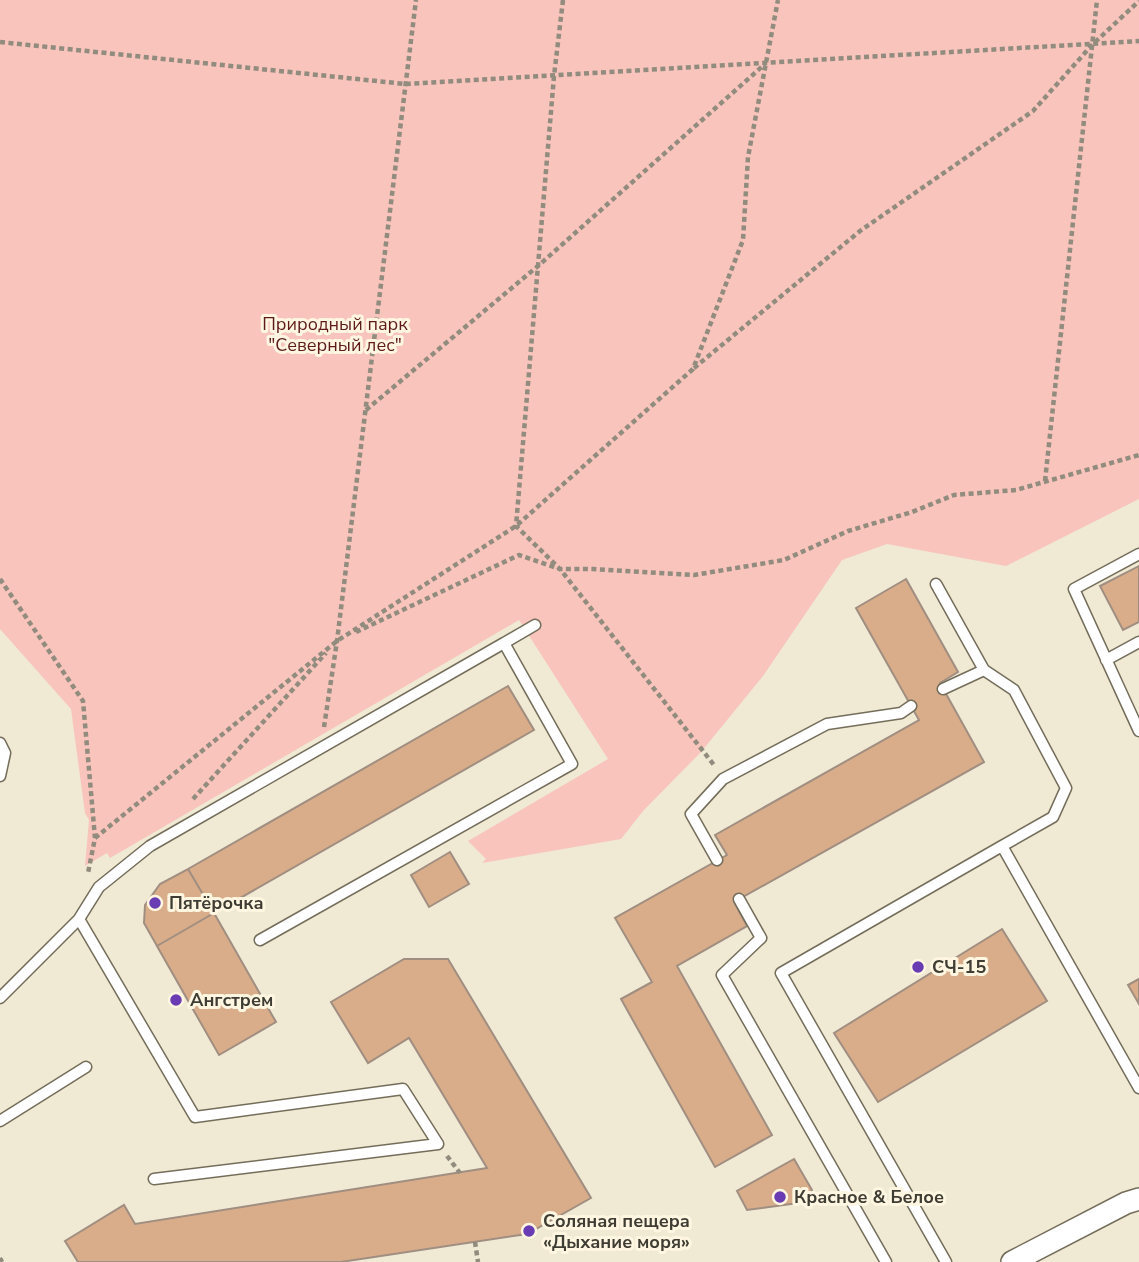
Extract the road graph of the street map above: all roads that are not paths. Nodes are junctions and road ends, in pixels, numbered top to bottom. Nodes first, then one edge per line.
1 (1139, 554) edge
2 (936, 584) dead end
3 (535, 625) dead end
4 (1139, 642) edge
5 (504, 643) junction
6 (1106, 660) junction
7 (984, 670) junction
8 (943, 689) dead end
9 (911, 706) dead end
10 (1139, 731) edge
11 (0, 743) edge
12 (0, 776) edge
13 (1002, 846) junction
14 (718, 860) dead end
15 (739, 899) dead end
16 (79, 919) junction
17 (260, 940) dead end
18 (0, 998) edge
19 (86, 1067) dead end
20 (1139, 1088) edge
21 (0, 1121) edge
22 (154, 1179) dead end
23 (1139, 1199) edge
24 (886, 1262) edge
25 (946, 1262) edge
26 (1012, 1262) edge

1 - 6 lane
2 - 7 lane
3 - 5 lane
4 - 6 lane
5 - 16 lane
5 - 17 lane
6 - 10 lane
7 - 8 lane
7 - 13 lane
9 - 14 lane
11 - 12 lane
13 - 20 lane
13 - 25 lane
15 - 24 lane
16 - 18 lane
16 - 22 lane
19 - 21 lane
23 - 26 street

